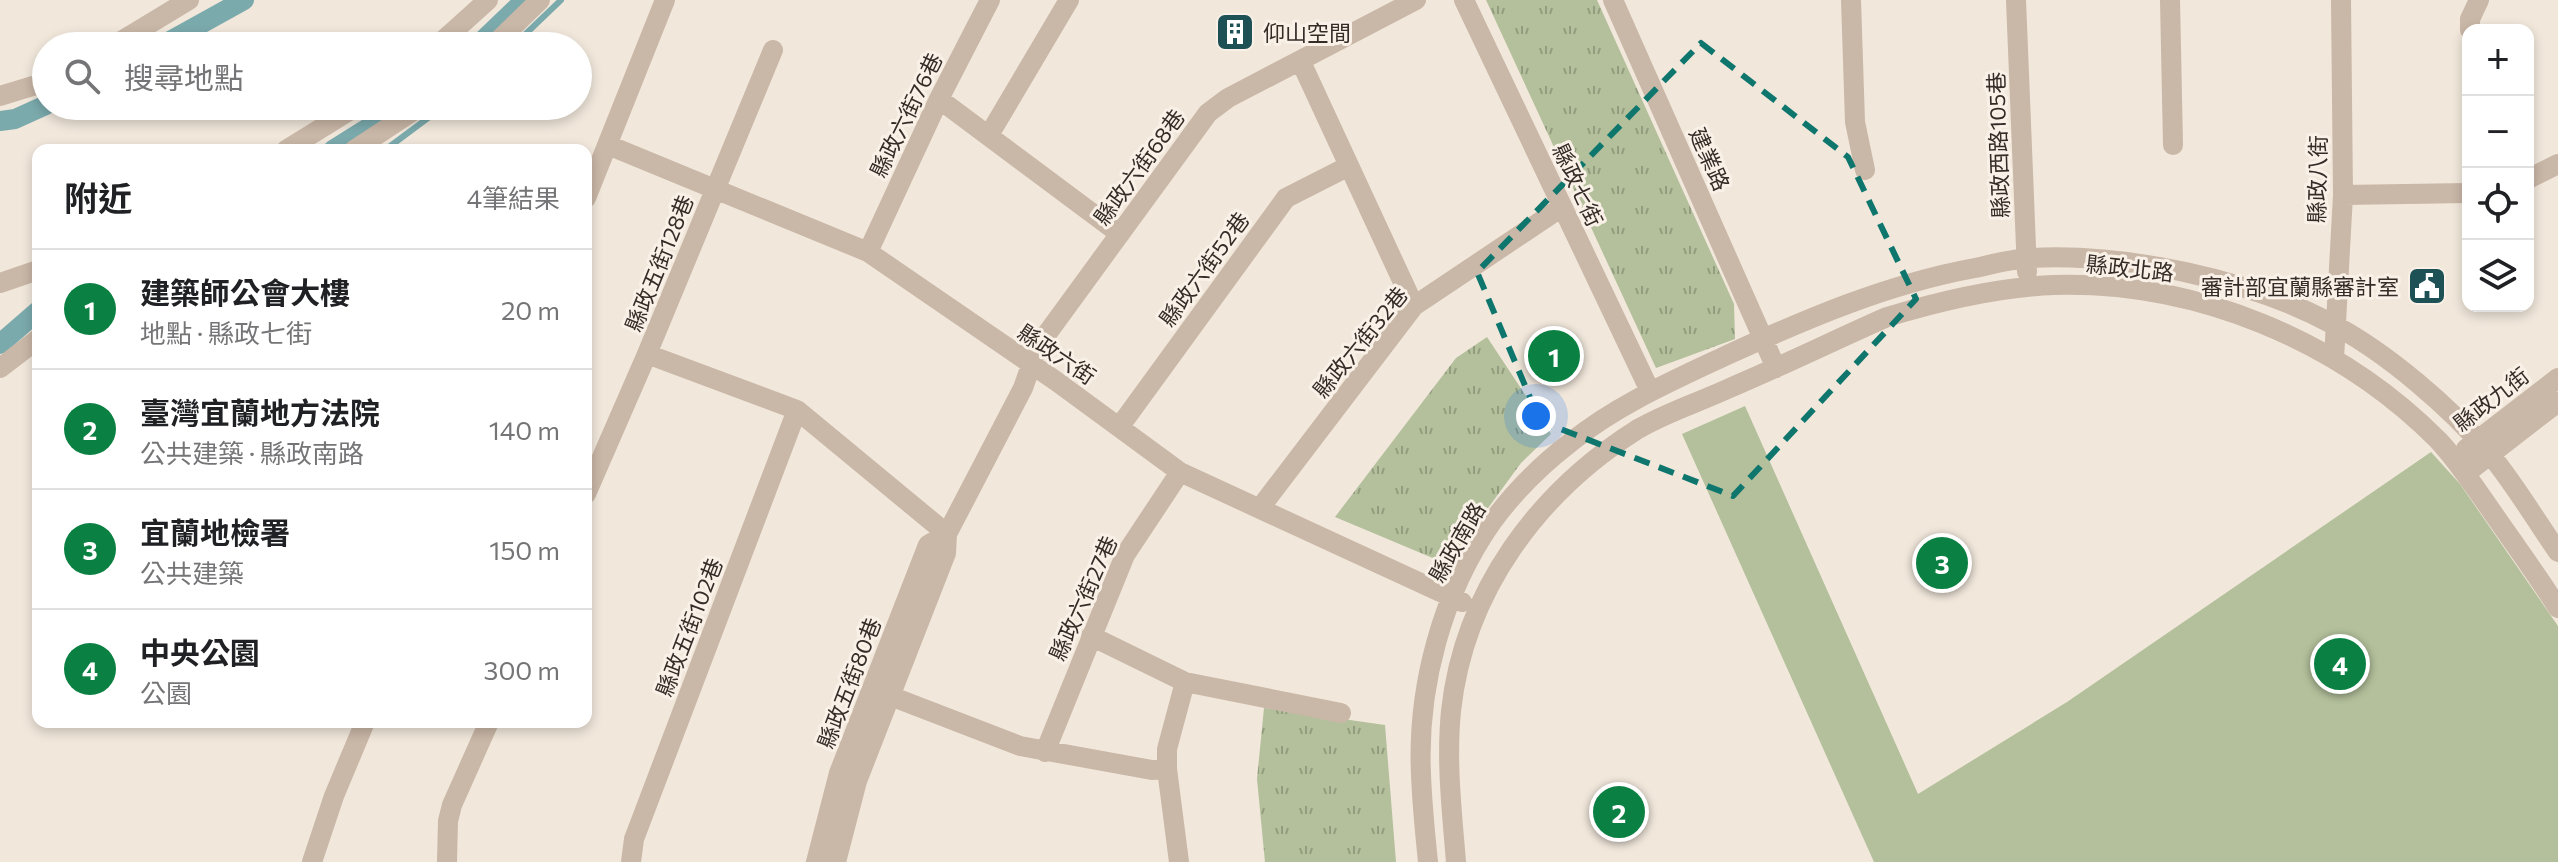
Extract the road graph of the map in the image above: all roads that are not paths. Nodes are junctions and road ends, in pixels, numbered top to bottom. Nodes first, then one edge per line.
1 (189, 0) edge
2 (488, 0) edge
3 (540, 0) edge
4 (665, 0) edge
5 (990, 0) edge
6 (1069, 0) edge
7 (1416, 0) edge
8 (1464, 0) edge
9 (1613, 0) edge
10 (1851, 0) edge
11 (2016, 0) edge
12 (2170, 0) edge
13 (2341, 0) edge
14 (2479, 0) edge
15 (2470, 24) edge
16 (136, 32) edge
17 (453, 32) edge
18 (507, 32) edge
19 (773, 50) dead end
20 (1301, 62) junction
21 (32, 86) edge
22 (0, 96) edge
23 (939, 99) junction
24 (334, 120) edge
25 (400, 120) edge
26 (989, 135) junction
27 (296, 144) edge
28 (363, 144) edge
29 (608, 145) junction
30 (2173, 145) dead end
31 (2558, 164) edge
32 (1349, 166) junction
33 (1865, 170) dead end
34 (2534, 176) edge
35 (592, 184) edge
36 (715, 190) junction
37 (2462, 193) edge
38 (2343, 195) junction
39 (1562, 207) junction
40 (1120, 234) junction
41 (868, 252) junction
42 (2026, 258) junction
43 (32, 272) edge
44 (0, 283) edge
45 (2027, 288) junction
46 (1414, 306) junction
47 (2336, 326) junction
48 (1764, 338) junction
49 (32, 344) edge
50 (647, 354) junction
51 (2334, 359) junction
52 (1031, 366) junction
53 (0, 368) edge
54 (1776, 368) junction
55 (2558, 378) edge
56 (1650, 391) junction
57 (2558, 402) edge
58 (797, 410) junction
59 (1120, 426) junction
60 (2484, 448) junction
61 (2459, 466) junction
62 (1180, 472) junction
63 (592, 480) edge
64 (1260, 508) junction
65 (947, 534) junction
66 (2558, 552) edge
67 (1452, 597) junction
68 (2558, 608) edge
69 (1476, 610) junction
70 (1091, 636) junction
71 (1185, 682) junction
72 (881, 693) junction
73 (1341, 713) dead end
74 (362, 728) edge
75 (486, 728) edge
76 (1045, 752) junction
77 (1167, 769) junction
78 (312, 862) edge
79 (447, 862) edge
80 (631, 862) edge
81 (816, 862) edge
82 (836, 862) edge
83 (1179, 862) edge
84 (1428, 862) edge
85 (1456, 862) edge

1 - 16 street
2 - 17 street
3 - 18 street
4 - 29 street
5 - 23 street, 縣政六街76巷
6 - 26 street
7 - 20 street, 縣政六街68巷
8 - 39 street, 縣政七街
9 - 48 street, 建業路
10 - 33 street
11 - 42 street, 縣政西路105巷
12 - 30 street
13 - 38 street, 縣政八街
14 - 15 street
19 - 36 street, 縣政五街128巷
20 - 32 street
20 - 40 street, 縣政六街68巷
21 - 22 street
23 - 26 street
23 - 41 street, 縣政六街76巷
24 - 27 street
25 - 28 street
26 - 40 street
29 - 35 street
29 - 36 street, 縣政六街
31 - 34 street
32 - 46 street
32 - 59 street, 縣政六街52巷
36 - 41 street, 縣政六街
36 - 50 street, 縣政五街128巷
37 - 38 street
38 - 47 street, 縣政八街
39 - 46 street, 縣政六街32巷
39 - 56 street, 縣政七街
40 - 52 street, 縣政六街68巷
41 - 52 street, 縣政六街
42 - 45 street, 縣政西路105巷
42 - 47 street, 縣政北路
42 - 48 street, 縣政北路
43 - 44 street
45 - 51 street, 縣政北路
45 - 54 street, 縣政北路
46 - 64 street, 縣政六街32巷
47 - 51 street, 縣政八街
47 - 60 street, 縣政北路
48 - 54 street, 建業路
48 - 56 street, 縣政南路
49 - 53 street
50 - 58 street
50 - 63 street, 縣政五街128巷
51 - 61 street, 縣政北路
52 - 59 street, 縣政六街
52 - 65 street, 縣政五街80巷
54 - 69 street
55 - 60 street, 縣政九街
56 - 67 street, 縣政南路
57 - 60 street, 縣政九街
58 - 65 street
58 - 80 street, 縣政五街102巷
59 - 62 street, 縣政六街
60 - 61 street, 縣政九街
60 - 66 street, 縣政北路
61 - 68 street, 縣政北路
62 - 64 street, 縣政六街
62 - 70 street, 縣政六街27巷
64 - 67 street, 縣政六街
65 - 72 street, 縣政五街80巷
67 - 69 street, 縣政六街
67 - 84 street, 縣政南路
69 - 85 street
70 - 71 street
70 - 76 street, 縣政六街27巷
71 - 73 street
71 - 77 street
72 - 76 street
72 - 81 street, 縣政五街80巷
72 - 82 street, 縣政五街80巷
74 - 78 street
75 - 79 street
76 - 77 street
77 - 83 street

